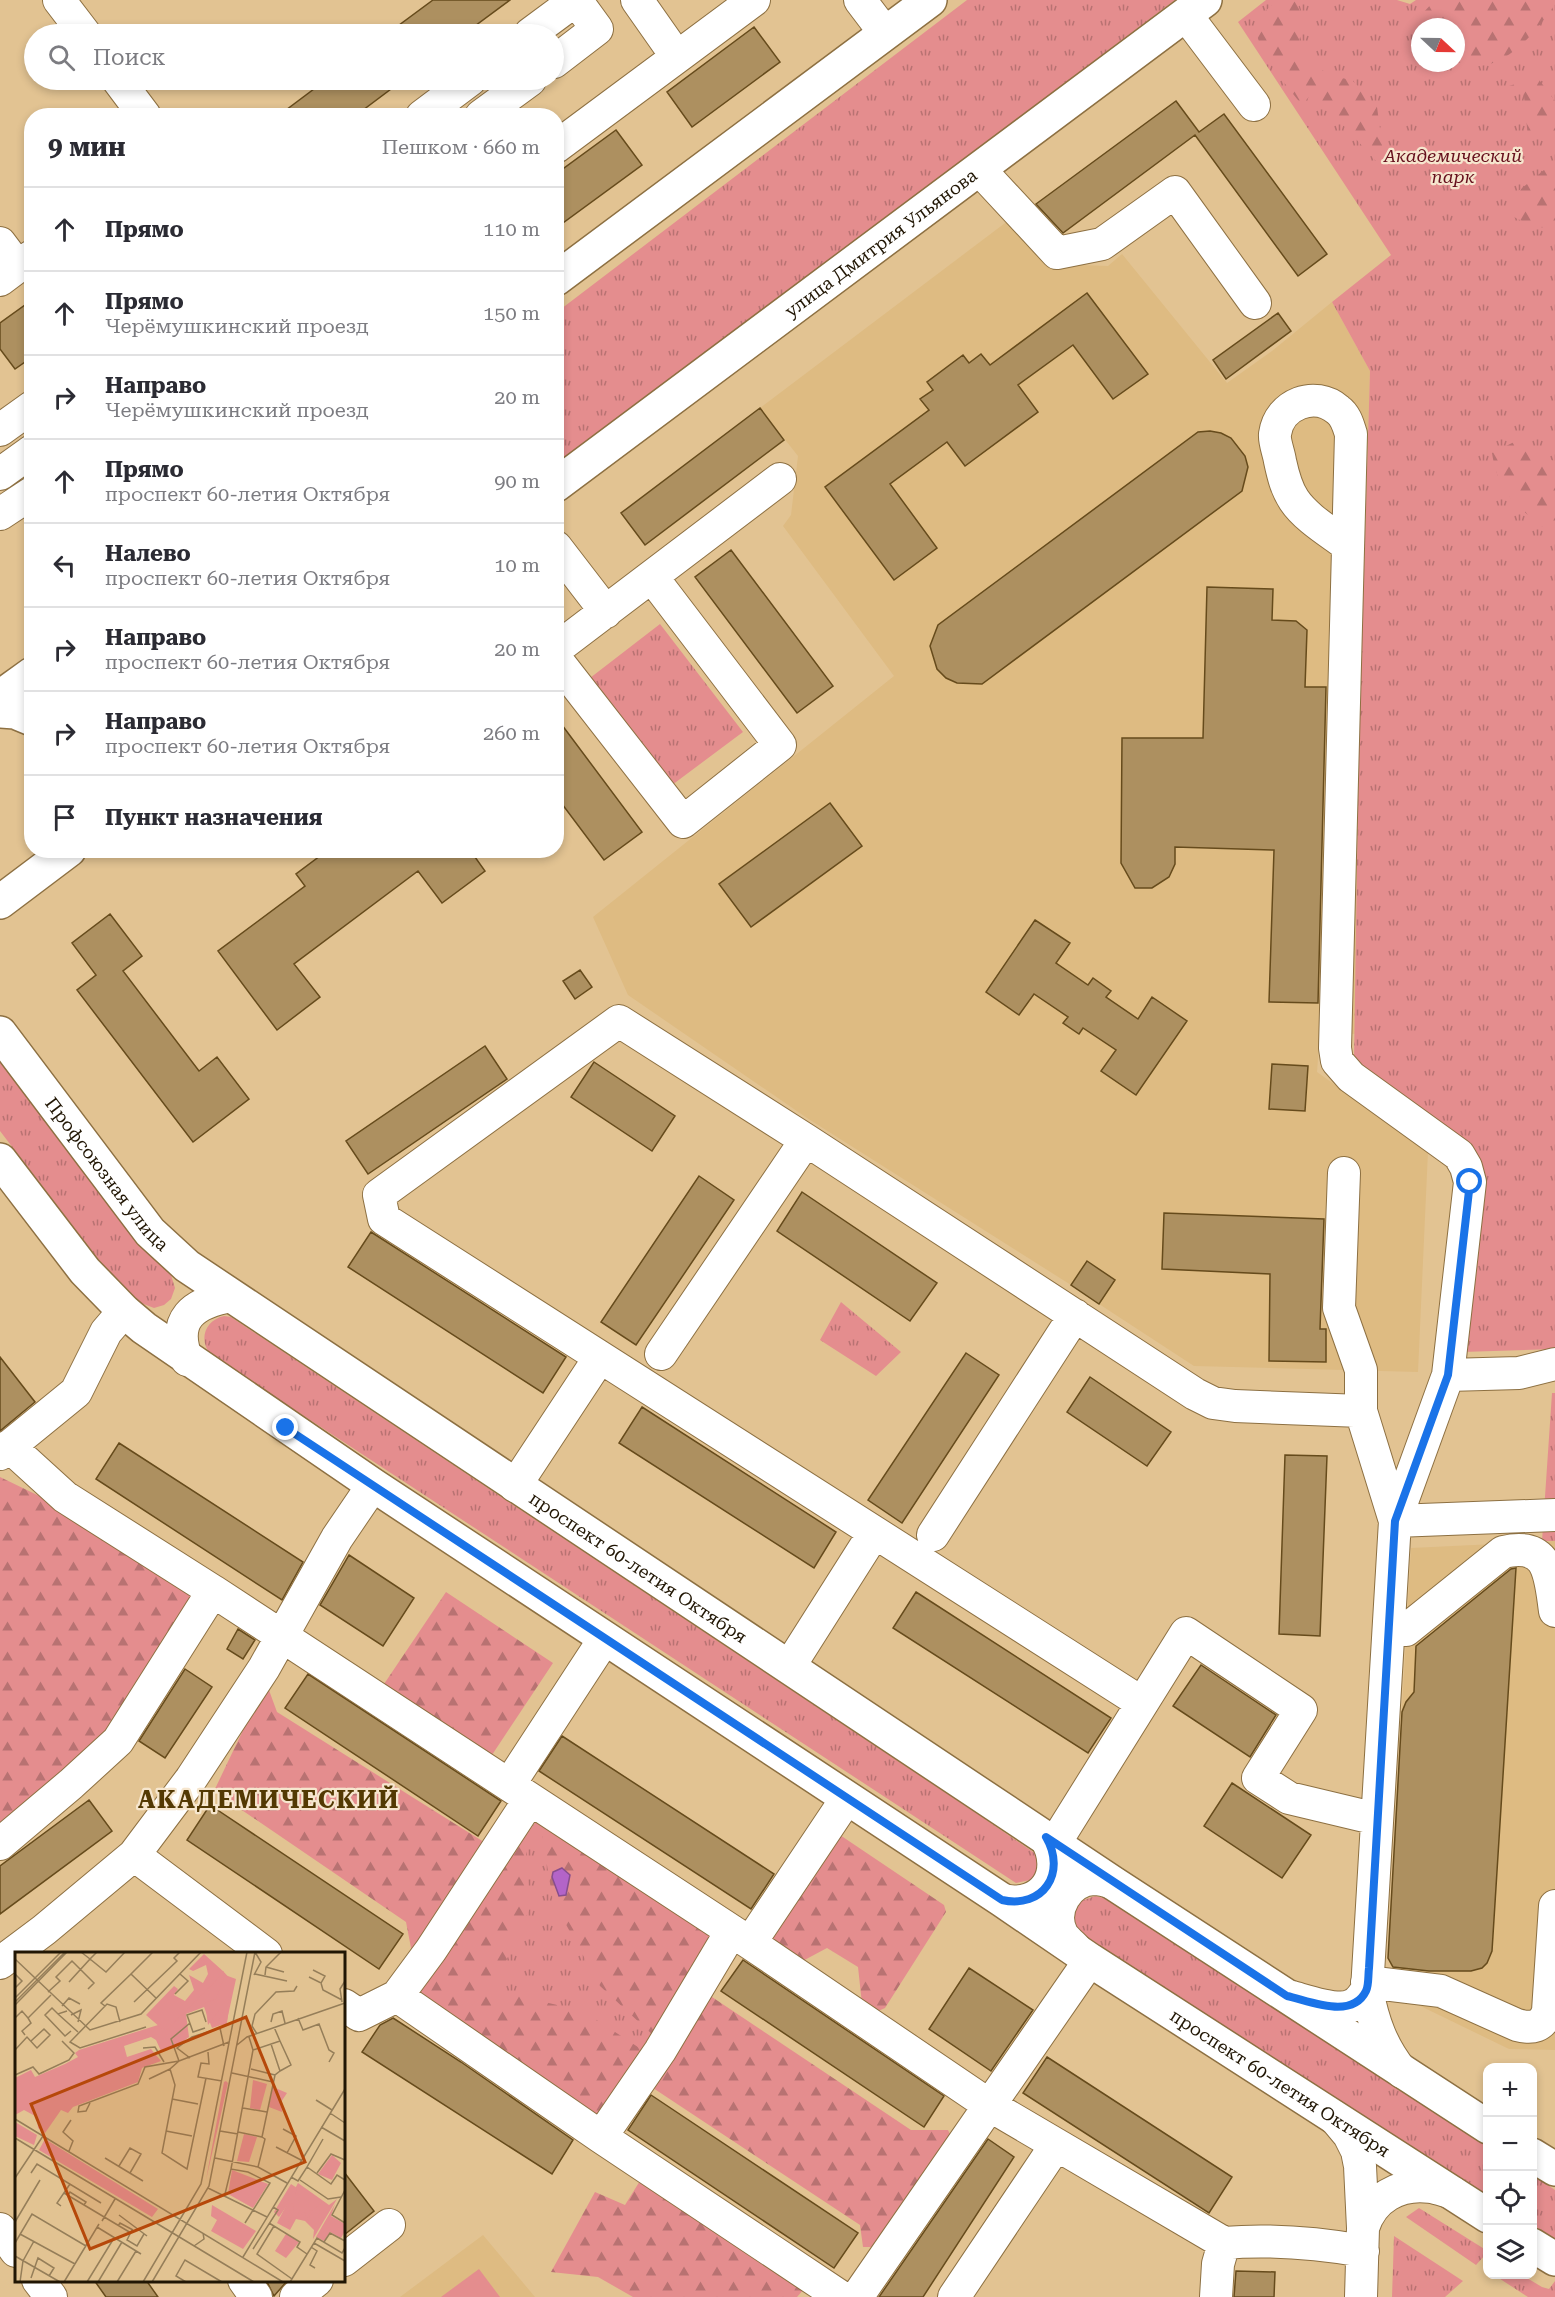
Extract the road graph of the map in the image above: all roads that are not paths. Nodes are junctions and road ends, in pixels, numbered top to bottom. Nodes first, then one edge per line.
1 (59, 0) edge
2 (576, 0) edge
3 (637, 0) edge
4 (754, 0) edge
5 (860, 0) edge
6 (930, 0) edge
7 (1196, 7) edge
8 (77, 24) edge
9 (544, 24) edge
10 (885, 33) junction
11 (564, 54) edge
12 (677, 57) junction
13 (126, 90) edge
14 (457, 90) edge
15 (516, 90) edge
16 (1254, 105) dead end
17 (139, 108) edge
18 (432, 108) edge
19 (492, 108) edge
20 (564, 141) edge
21 (979, 169) junction
22 (564, 273) edge
23 (1255, 303) dead end
24 (24, 413) edge
25 (0, 430) edge
26 (564, 479) edge
27 (780, 479) dead end
28 (24, 498) edge
29 (0, 514) edge
30 (1347, 545) dead end
31 (564, 557) edge
32 (651, 577) junction
33 (606, 612) junction
34 (564, 644) edge
35 (564, 669) edge
36 (24, 680) edge
37 (0, 697) edge
38 (0, 711) edge
39 (24, 716) edge
40 (58, 858) edge
41 (0, 902) edge
42 (0, 1033) edge
43 (806, 1140) junction
44 (0, 1160) edge
45 (1344, 1173) dead end
46 (231, 1296) junction
47 (124, 1311) junction
48 (1075, 1315) junction
49 (661, 1354) dead end
50 (600, 1357) junction
51 (187, 1360) junction
52 (1555, 1364) edge
53 (1519, 1373) junction
54 (1448, 1375) junction
55 (1555, 1380) edge
56 (1360, 1411) junction
57 (5, 1450) edge
58 (373, 1485) junction
59 (515, 1486) junction
60 (1555, 1515) edge
61 (1395, 1521) junction
62 (874, 1533) junction
63 (933, 1535) dead end
64 (213, 1591) junction
65 (1555, 1611) edge
66 (1398, 1629) junction
67 (284, 1636) junction
68 (605, 1638) junction
69 (789, 1667) junction
70 (1142, 1703) junction
71 (520, 1792) junction
72 (847, 1798) junction
73 (1377, 1819) junction
74 (1050, 1840) junction
75 (0, 1844) edge
76 (134, 1855) junction
77 (1113, 1883) junction
78 (1002, 1900) junction
79 (1555, 1906) edge
80 (740, 1937) junction
81 (265, 1952) edge
82 (1083, 1954) junction
83 (0, 1963) edge
84 (1367, 1986) junction
85 (397, 1996) junction
86 (1287, 1996) junction
87 (349, 2019) edge
88 (1403, 2073) junction
89 (989, 2105) junction
90 (1331, 2114) junction
91 (1483, 2124) edge
92 (601, 2137) junction
93 (1056, 2145) junction
94 (1537, 2158) edge
95 (1555, 2169) edge
96 (1454, 2194) junction
97 (1483, 2213) edge
98 (388, 2225) dead end
99 (0, 2229) edge
100 (1363, 2240) junction
101 (1224, 2243) junction
102 (1537, 2248) edge
103 (15, 2250) edge
104 (345, 2259) edge
105 (1555, 2259) edge
106 (40, 2282) edge
107 (245, 2282) edge
108 (315, 2282) edge
109 (841, 2296) edge
110 (51, 2297) edge
111 (256, 2297) edge
112 (296, 2297) edge
113 (954, 2297) edge
114 (1216, 2297) edge
115 (1361, 2297) edge

1 - 8 street
2 - 9 street
2 - 11 street
3 - 12 street
4 - 12 street
5 - 10 street
6 - 10 main road
7 - 16 street
7 - 21 main road, улица Дмитрия Ульянова
10 - 22 main road
12 - 20 street
13 - 17 street
14 - 18 street
15 - 19 street
21 - 23 street
21 - 26 main road, улица Дмитрия Ульянова
24 - 25 street
27 - 32 street
28 - 29 street
30 - 54 street
31 - 33 street
32 - 33 street
32 - 35 street
33 - 34 street
36 - 37 main road
38 - 39 main road
40 - 41 main road
42 - 46 main road, Профсоюзная улица
43 - 48 street
43 - 49 street
43 - 50 street
44 - 47 main road
45 - 56 street
46 - 51 street
46 - 59 main road, проспект 60-летия Октября
47 - 51 main road
47 - 57 street
48 - 56 street
48 - 63 street
50 - 59 street
50 - 62 street
51 - 58 main road, проспект 60-летия Октября
52 - 53 street
53 - 54 street
53 - 55 street
54 - 61 street
56 - 61 street
57 - 64 street
58 - 67 street
58 - 68 main road, проспект 60-летия Октября
59 - 69 main road, проспект 60-летия Октября
60 - 61 street
61 - 66 street
62 - 69 street
62 - 70 street
64 - 67 street
64 - 75 street
65 - 66 street
66 - 73 street
67 - 71 street
67 - 76 street
68 - 71 street
68 - 72 main road, проспект 60-летия Октября
69 - 74 main road, проспект 60-летия Октября
70 - 73 street
70 - 74 street
71 - 80 street
71 - 85 street
72 - 78 main road, проспект 60-летия Октября
72 - 80 street
73 - 84 street
74 - 77 main road, проспект 60-летия Октября
74 - 78 street
76 - 81 street
76 - 83 street
77 - 82 street, проспект 60-летия Октября
77 - 86 main road, проспект 60-летия Октября
78 - 82 main road, проспект 60-летия Октября
79 - 84 street
80 - 89 street
80 - 92 street
82 - 89 street
82 - 90 main road, проспект 60-летия Октября
84 - 86 street
84 - 88 street
85 - 87 street
85 - 92 street
86 - 88 main road, проспект 60-летия Октября
88 - 91 main road, проспект 60-летия Октября
89 - 93 street
89 - 109 street
90 - 96 main road, проспект 60-летия Октября
90 - 100 street
92 - 109 street
93 - 101 street
93 - 113 street
94 - 95 main road
96 - 97 main road, проспект 60-летия Октября
96 - 100 street
98 - 104 street
99 - 103 street
100 - 101 street
100 - 115 street
101 - 114 street
102 - 105 main road
106 - 110 street
107 - 111 street
108 - 112 street

